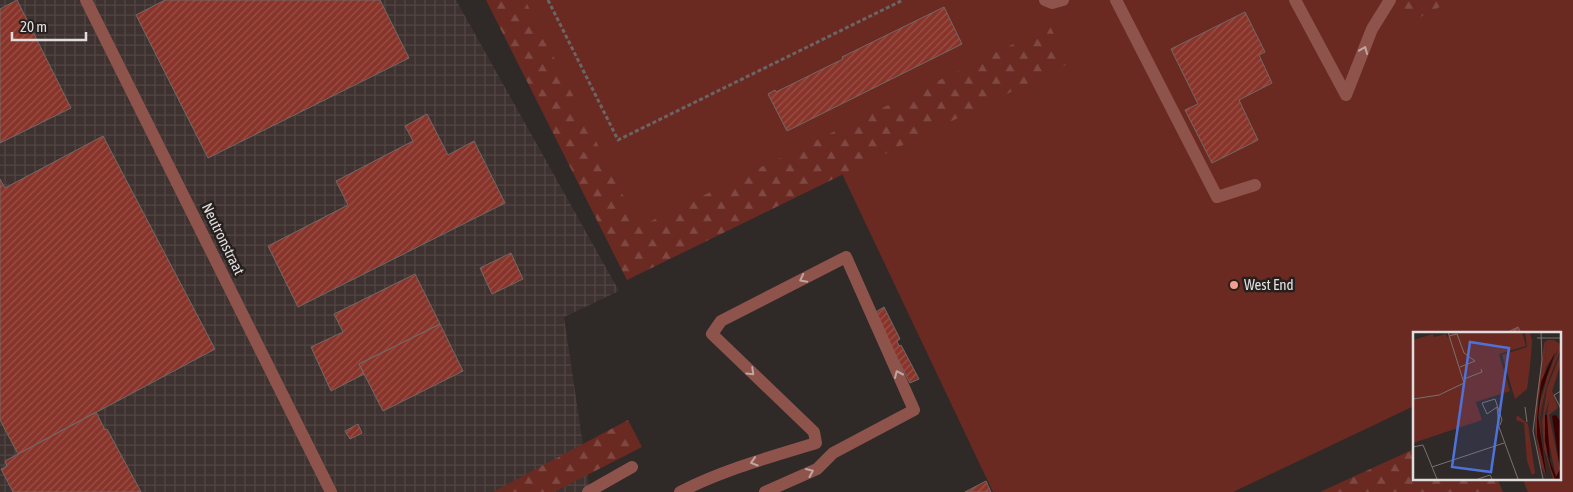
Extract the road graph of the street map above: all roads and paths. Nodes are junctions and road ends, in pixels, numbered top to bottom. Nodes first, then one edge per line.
1 (86, 0) edge
2 (548, 0) edge
3 (902, 0) edge
4 (1045, 0) edge
5 (1063, 0) edge
6 (1116, 0) edge
7 (1295, 0) edge
8 (1390, 0) edge
9 (1255, 185) dead end
10 (632, 467) dead end
11 (331, 492) edge
12 (588, 492) edge
13 (680, 492) edge
14 (765, 492) edge

1 - 11 street, Neutronstraat
2 - 3 path
4 - 5 street
6 - 9 street
7 -> 8 street
10 - 12 street
14 -> 13 street

